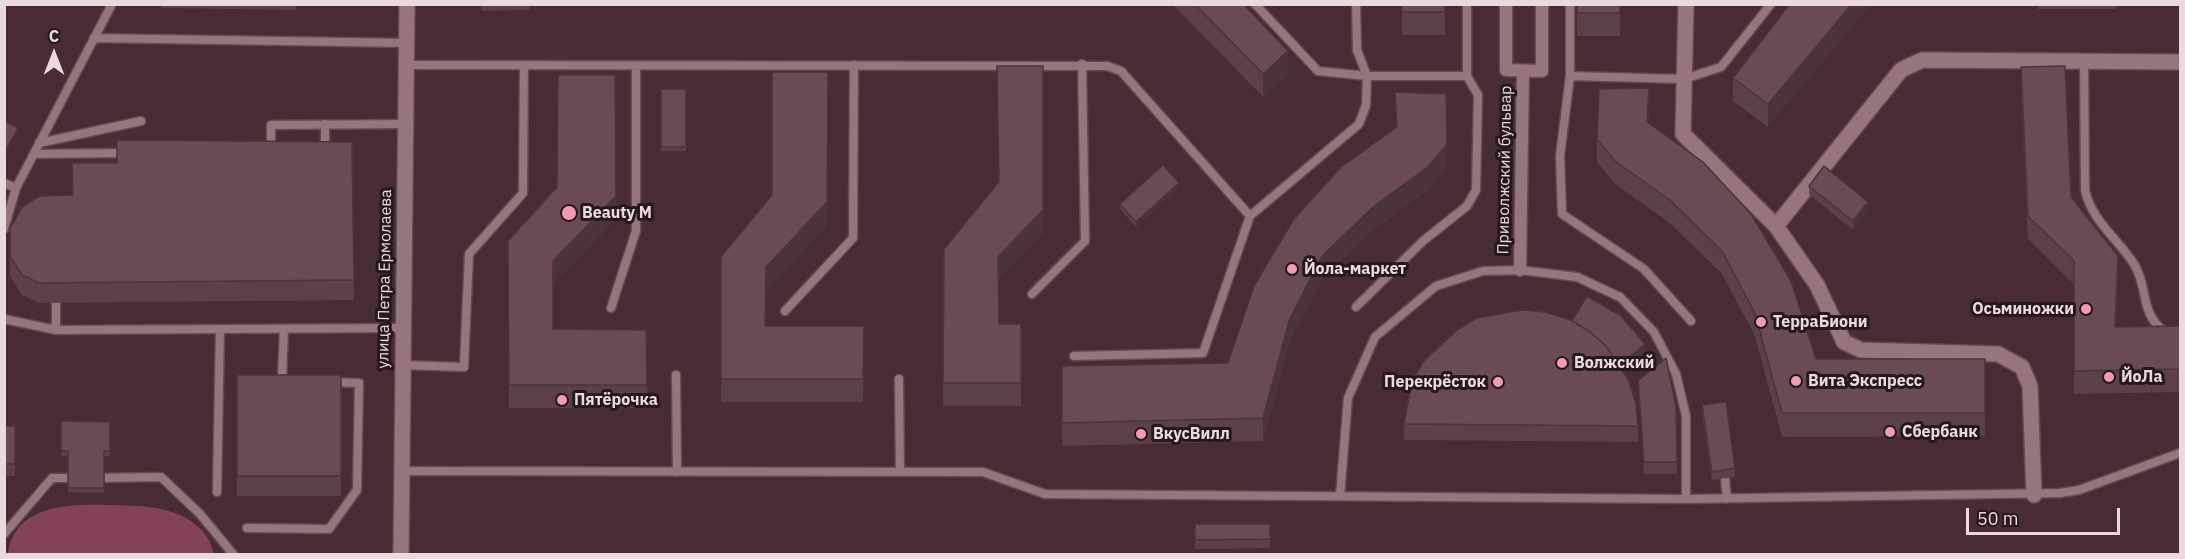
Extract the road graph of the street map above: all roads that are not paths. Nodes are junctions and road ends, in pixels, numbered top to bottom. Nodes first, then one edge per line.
1 (112, 4) edge
2 (407, 4) edge
3 (1255, 4) edge
4 (1356, 4) edge
5 (1467, 4) edge
6 (1506, 4) edge
7 (1542, 4) edge
8 (1570, 4) edge
9 (1686, 4) edge
10 (1771, 4) edge
11 (94, 38) junction
12 (406, 43) junction
13 (2084, 61) junction
14 (2181, 62) edge
15 (1082, 64) junction
16 (406, 65) junction
17 (854, 65) junction
18 (524, 66) junction
19 (636, 66) junction
20 (1523, 71) junction
21 (1367, 76) junction
22 (1467, 76) junction
23 (1570, 76) junction
24 (1684, 79) junction
25 (141, 121) dead end
26 (325, 124) junction
27 (406, 124) junction
28 (39, 143) junction
29 (137, 153) edge
30 (34, 154) junction
31 (270, 161) edge
32 (325, 161) edge
33 (4, 183) edge
34 (16, 188) junction
35 (1250, 216) junction
36 (1776, 226) junction
37 (4, 229) edge
38 (1520, 270) junction
39 (1032, 294) dead end
40 (56, 303) edge
41 (1356, 307) dead end
42 (611, 308) dead end
43 (785, 311) dead end
44 (4, 319) edge
45 (1691, 321) dead end
46 (402, 328) junction
47 (220, 329) junction
48 (284, 329) junction
49 (56, 330) junction
50 (2164, 331) edge
51 (1074, 356) dead end
52 (402, 365) junction
53 (676, 375) dead end
54 (899, 379) dead end
55 (293, 381) edge
56 (315, 382) edge
57 (2181, 453) edge
58 (402, 471) junction
59 (677, 472) junction
60 (900, 472) junction
61 (1725, 479) edge
62 (217, 492) dead end
63 (1340, 495) junction
64 (2034, 495) junction
65 (1686, 499) junction
66 (1727, 499) junction
67 (247, 528) dead end
68 (4, 534) edge
69 (233, 555) edge
70 (401, 555) edge

1 - 11 lane
2 - 12 street, улица Петра Ермолаева
3 - 21 lane
4 - 21 lane
5 - 22 lane
6 - 20 street, Приволжский бульвар
7 - 20 street, Приволжский бульвар
8 - 23 lane
9 - 24 street
10 - 24 lane
11 - 12 lane
11 - 28 lane
12 - 16 street, улица Петра Ермолаева
13 - 14 street
13 - 36 street
13 - 50 lane
15 - 17 lane
15 - 35 lane
15 - 39 lane
16 - 18 lane
16 - 27 street, улица Петра Ермолаева
17 - 19 lane
17 - 43 lane
18 - 19 lane
18 - 52 lane
19 - 42 lane
20 - 38 street, Приволжский бульвар
21 - 22 lane
21 - 35 lane
22 - 41 lane
23 - 24 lane
23 - 45 lane
24 - 36 street
25 - 28 lane
26 - 27 lane
26 - 31 lane
26 - 32 lane
27 - 46 street, улица Петра Ермолаева
28 - 30 lane
29 - 30 lane
30 - 34 lane
33 - 34 lane
34 - 37 lane
35 - 51 lane
36 - 64 street
38 - 63 lane
38 - 65 lane
40 - 49 lane
44 - 49 lane
46 - 48 lane
46 - 52 street, улица Петра Ермолаева
47 - 48 lane
47 - 49 lane
47 - 62 lane
48 - 55 lane
52 - 58 street, улица Петра Ермолаева
53 - 59 lane
54 - 60 lane
56 - 67 lane
57 - 64 lane
58 - 59 lane
58 - 70 street, улица Петра Ермолаева
59 - 60 lane
60 - 63 lane
61 - 66 lane
63 - 65 lane
64 - 66 lane
65 - 66 lane
68 - 69 lane

